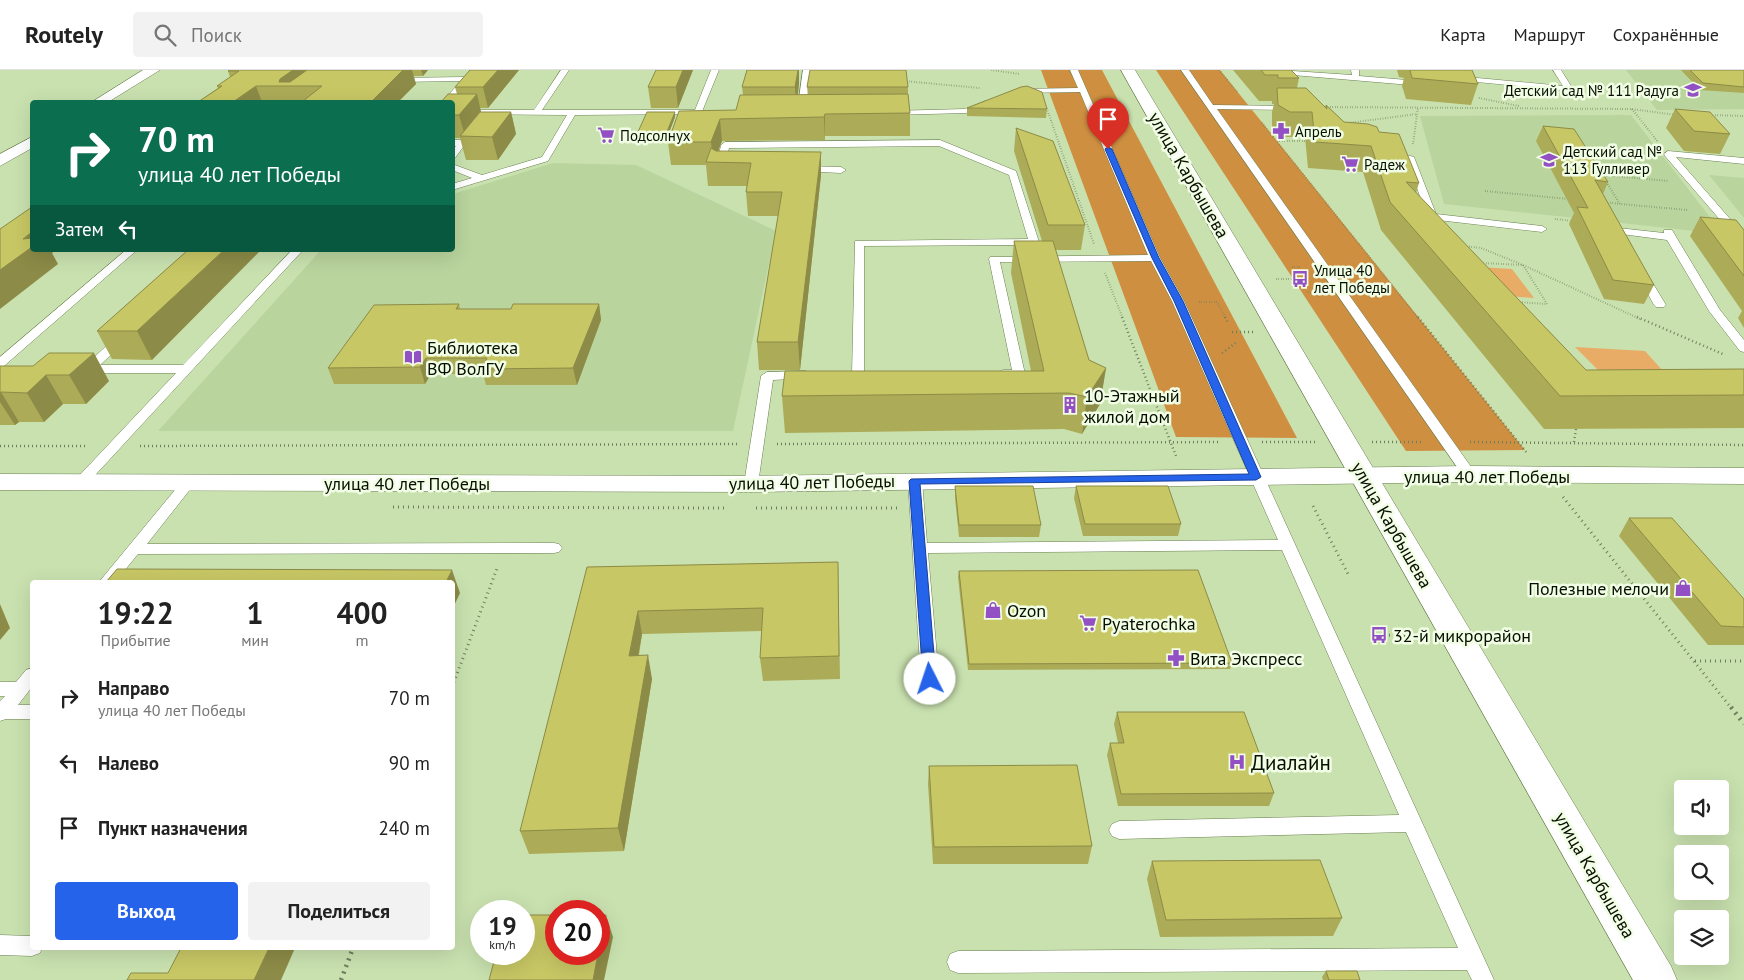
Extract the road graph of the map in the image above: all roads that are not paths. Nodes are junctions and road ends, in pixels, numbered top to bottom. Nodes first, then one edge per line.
1 (153, 70) edge
2 (475, 70) edge
3 (566, 70) edge
4 (715, 70) edge
5 (1074, 70) edge
6 (1128, 70) edge
7 (1185, 70) edge
8 (1557, 70) edge
9 (1280, 71) edge
10 (806, 74) edge
11 (1355, 74) edge
12 (1446, 74) edge
13 (466, 79) junction
14 (816, 79) edge
15 (388, 80) edge
16 (1295, 86) edge
17 (1083, 90) junction
18 (1010, 94) edge
19 (102, 100) edge
20 (448, 100) edge
21 (993, 101) edge
22 (1212, 108) junction
23 (455, 112) edge
24 (538, 112) junction
25 (572, 113) junction
26 (791, 113) edge
27 (801, 113) junction
28 (810, 113) edge
29 (876, 113) edge
30 (1333, 125) edge
31 (30, 143) edge
32 (455, 143) edge
33 (1375, 149) edge
34 (455, 152) edge
35 (0, 161) edge
36 (1744, 161) edge
37 (455, 167) edge
38 (728, 169) edge
39 (794, 169) edge
40 (841, 170) dead end
41 (481, 178) junction
42 (455, 186) edge
43 (1432, 216) junction
44 (1542, 229) dead end
45 (1623, 239) edge
46 (1744, 241) edge
47 (1034, 242) junction
48 (1451, 245) edge
49 (130, 252) edge
50 (296, 252) edge
51 (1038, 258) junction
52 (1156, 258) junction
53 (1637, 264) edge
54 (1660, 305) dead end
55 (132, 329) edge
56 (1744, 348) edge
57 (3, 366) edge
58 (69, 368) edge
59 (89, 368) junction
60 (188, 369) junction
61 (991, 374) edge
62 (822, 375) edge
63 (858, 375) edge
64 (1469, 474) junction
65 (1364, 476) junction
66 (1744, 476) edge
67 (1256, 477) junction
68 (915, 481) junction
69 (0, 482) edge
70 (81, 482) junction
71 (189, 482) junction
72 (751, 484) junction
73 (1287, 545) junction
74 (554, 548) dead end
75 (920, 548) junction
76 (135, 549) junction
77 (110, 580) edge
78 (30, 678) edge
79 (930, 679) dead end
80 (0, 689) edge
81 (21, 689) junction
82 (30, 712) edge
83 (1, 713) edge
84 (1414, 824) junction
85 (1119, 830) dead end
86 (0, 946) edge
87 (30, 946) edge
88 (1475, 959) junction
89 (958, 962) dead end
90 (1483, 980) edge
91 (1656, 980) edge

1 - 19 street
2 - 13 lane
3 - 24 lane
4 - 25 lane
5 - 17 lane
6 - 65 street, улица Карбышева
7 - 22 lane
8 - 12 lane
9 - 11 lane
9 - 16 lane
10 - 14 lane
10 - 27 lane
11 - 12 lane
13 - 15 lane
13 - 20 lane
17 - 18 lane
17 - 52 lane
21 - 29 lane
22 - 30 lane
22 - 64 lane
23 - 24 lane
24 - 25 lane
25 - 41 lane
26 - 27 lane
27 - 28 lane
31 - 35 street
32 - 34 lane
33 - 43 lane
36 - 46 lane
37 - 41 lane
38 - 47 lane
39 - 40 lane
41 - 42 lane
43 - 44 lane
43 - 48 lane
45 - 56 lane
47 - 51 lane
47 - 63 lane
49 - 57 lane
50 - 60 lane
51 - 52 lane
51 - 61 lane
52 - 67 lane
53 - 54 lane
55 - 59 lane
58 - 59 lane
59 - 60 lane
60 - 70 lane
62 - 72 lane
64 - 65 street, улица 40 лет Победы
64 - 66 street, улица 40 лет Победы
65 - 67 street, улица 40 лет Победы
65 - 91 street, улица Карбышева
67 - 68 street, улица 40 лет Победы
67 - 73 lane
68 - 72 street, улица 40 лет Победы
68 - 75 lane
69 - 70 street, улица 40 лет Победы
70 - 71 street, улица 40 лет Победы
71 - 72 street, улица 40 лет Победы
71 - 76 lane
73 - 75 lane
73 - 84 lane
74 - 76 lane
75 - 79 lane
76 - 77 lane
78 - 81 lane
80 - 81 lane
81 - 83 lane
82 - 83 lane
84 - 85 lane
84 - 88 lane
86 - 87 lane
88 - 89 lane
88 - 90 lane

